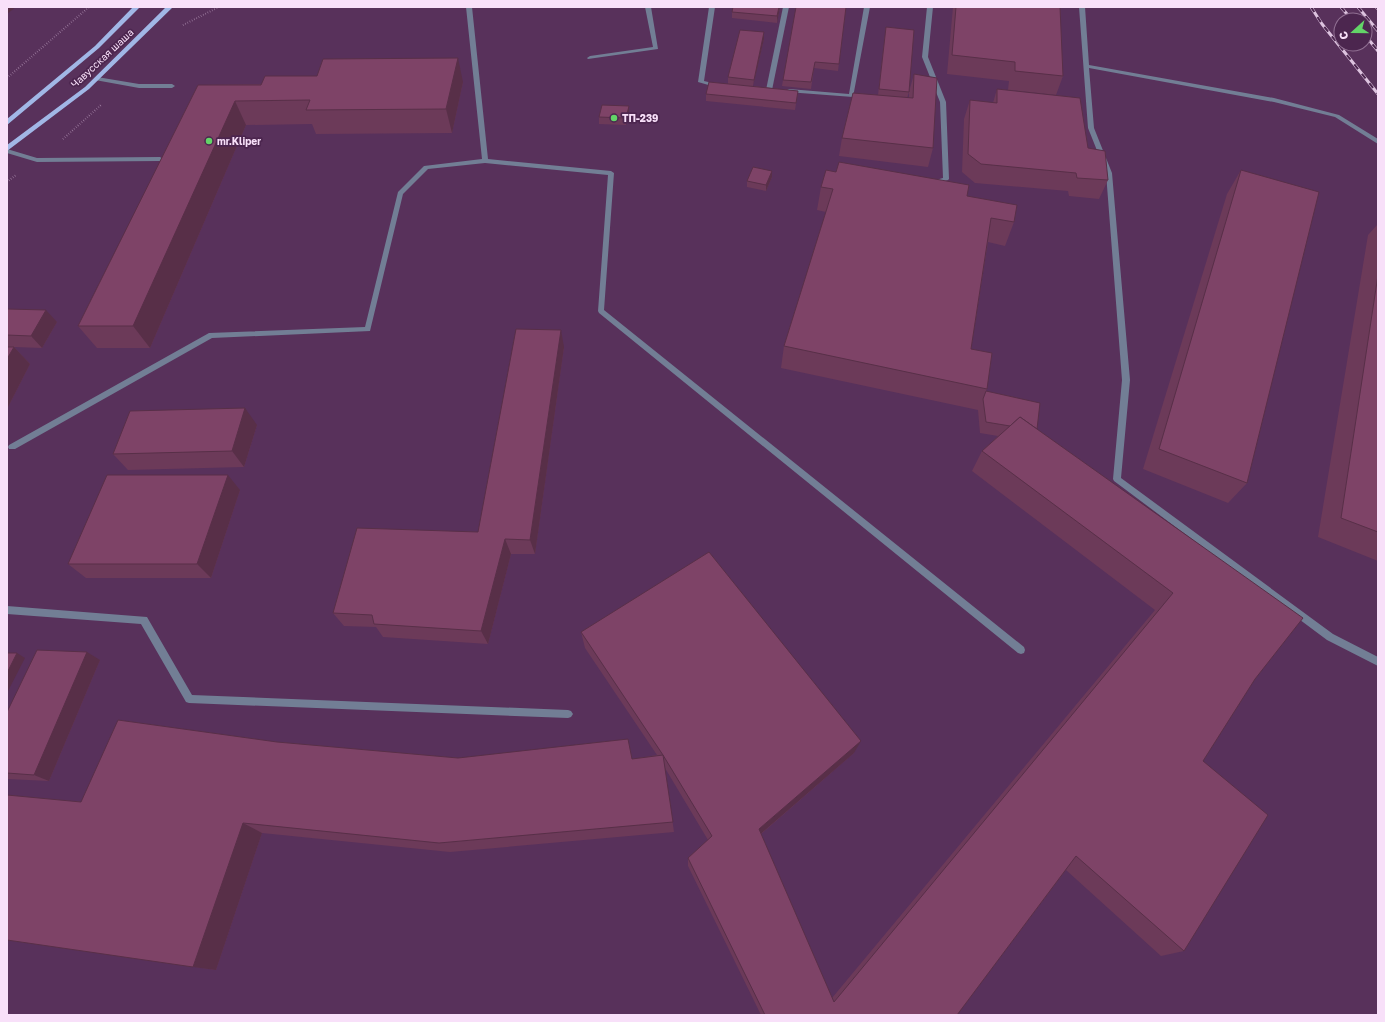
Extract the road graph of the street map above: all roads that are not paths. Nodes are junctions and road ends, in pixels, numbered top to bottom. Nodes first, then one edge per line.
1 (137, 7) edge
2 (170, 7) edge
3 (469, 7) edge
4 (648, 7) edge
5 (712, 7) edge
6 (786, 7) edge
7 (867, 7) edge
8 (930, 7) edge
9 (1082, 7) edge
10 (590, 58) dead end
11 (1086, 66) junction
12 (97, 79) junction
13 (172, 86) dead end
14 (726, 87) edge
15 (762, 89) edge
16 (770, 90) junction
17 (777, 90) edge
18 (784, 91) edge
19 (7, 123) edge
20 (1378, 142) edge
21 (7, 150) edge
22 (160, 159) edge
23 (485, 161) junction
24 (927, 184) edge
25 (12, 447) dead end
26 (7, 610) edge
27 (1021, 650) dead end
28 (1378, 662) edge
29 (568, 714) dead end

1 - 19 main road, Чавусская шаша
2 - 12 main road, Чавусская шаша
3 - 23 lane
4 - 10 lane
5 - 14 lane
6 - 16 lane
7 - 18 lane
8 - 24 lane
9 - 11 lane
11 - 20 lane
11 - 28 lane
12 - 13 lane
12 - 21 main road, Чавусская шаша
15 - 16 lane
16 - 17 lane
21 - 22 lane
23 - 25 lane
23 - 27 lane
26 - 29 lane

